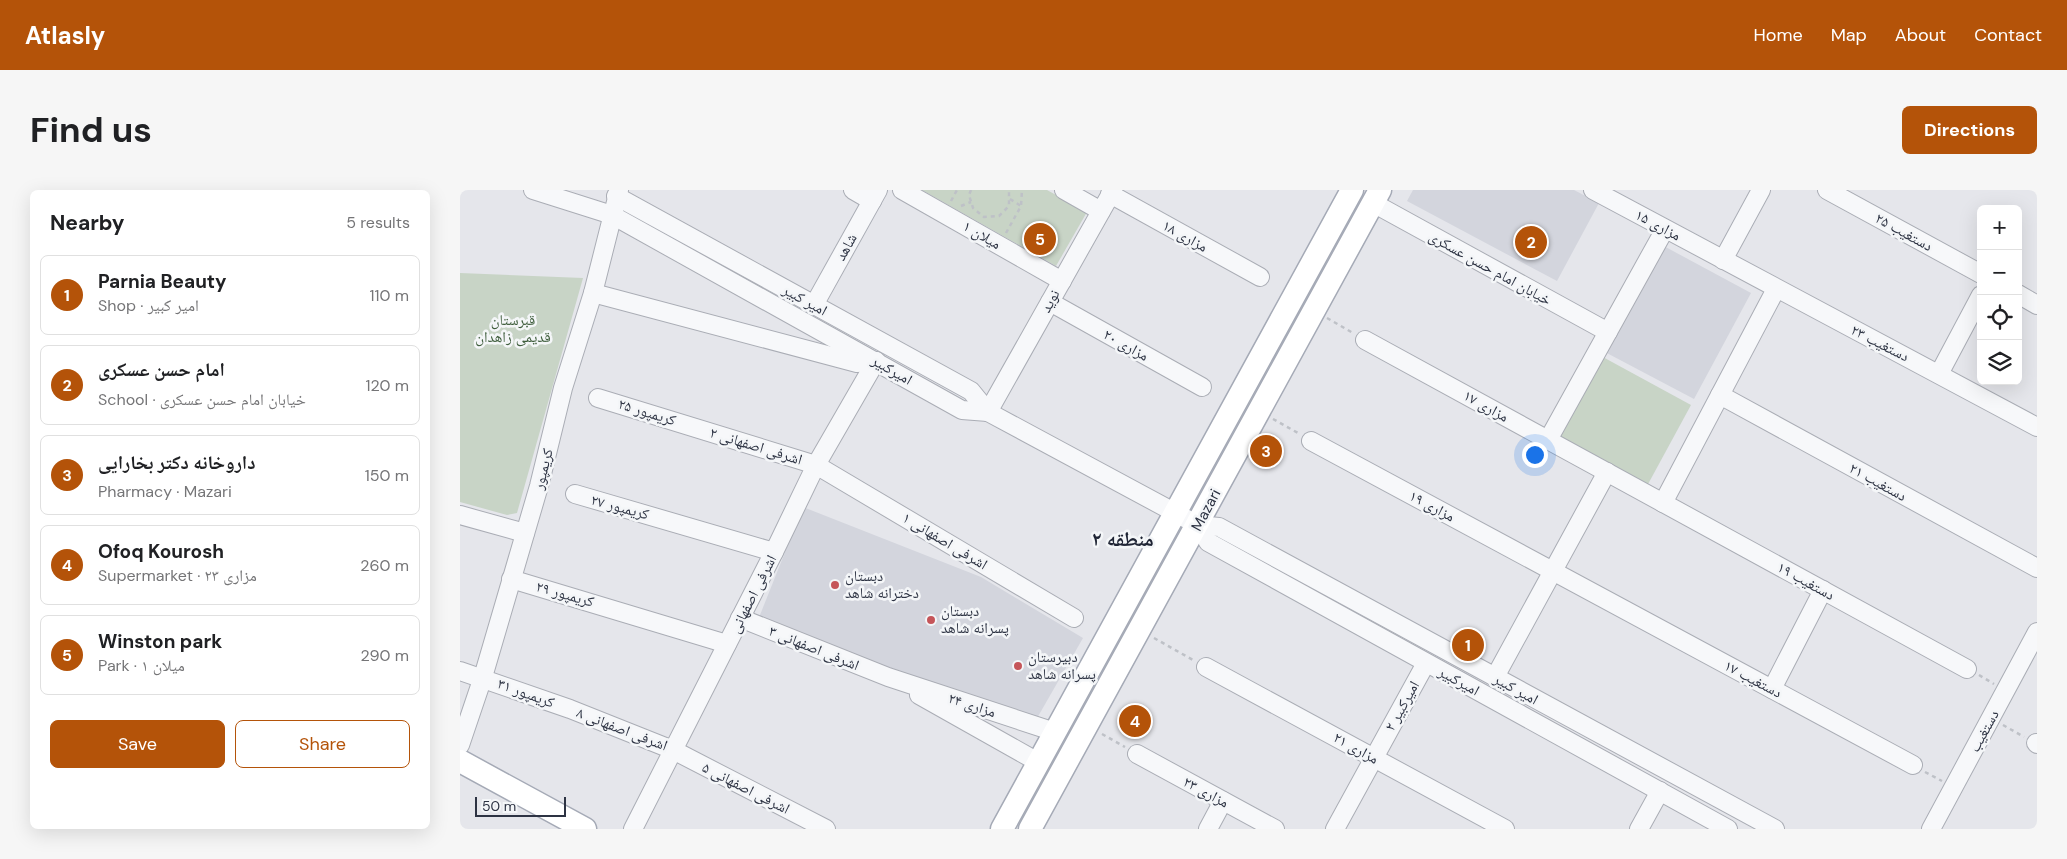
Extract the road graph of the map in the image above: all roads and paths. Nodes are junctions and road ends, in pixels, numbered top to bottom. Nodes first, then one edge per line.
1 (533, 190) edge
2 (853, 190) edge
3 (902, 190) edge
4 (971, 190) edge
5 (1009, 190) edge
6 (1022, 190) edge
7 (1064, 190) edge
8 (1351, 190) edge
9 (1593, 190) edge
10 (1761, 190) edge
11 (1827, 190) edge
12 (1111, 192) edge
13 (617, 193) edge
14 (875, 195) edge
15 (1376, 197) edge
16 (1010, 200) junction
17 (1021, 206) junction
18 (1101, 211) junction
19 (612, 215) junction
20 (1665, 229) junction
21 (999, 245) junction
22 (1722, 260) junction
23 (1977, 272) edge
24 (1260, 277) dead end
25 (1062, 281) junction
26 (1776, 289) junction
27 (593, 293) junction
28 (2020, 295) edge
29 (1050, 302) junction
30 (1977, 303) edge
31 (814, 305) junction
32 (2037, 305) edge
33 (1315, 311) junction
34 (1608, 332) junction
35 (1365, 340) joint
36 (876, 361) junction
37 (1939, 374) junction
38 (1202, 387) dead end
39 (1720, 395) junction
40 (598, 398) dead end
41 (1258, 411) junction
42 (988, 412) junction
43 (696, 427) joint
44 (2037, 427) edge
45 (1548, 440) junction
46 (1312, 441) joint
47 (816, 465) junction
48 (1607, 472) junction
49 (575, 494) dead end
50 (1663, 503) junction
51 (1176, 513) junction
52 (460, 515) edge
53 (1198, 525) junction
54 (525, 533) junction
55 (774, 552) junction
56 (2037, 568) edge
57 (1553, 571) junction
58 (511, 579) junction
59 (1822, 590) junction
60 (740, 618) junction
61 (1074, 618) dead end
62 (1140, 630) junction
63 (2037, 632) edge
64 (727, 644) junction
65 (1426, 663) junction
66 (1206, 667) joint
67 (1967, 669) joint
68 (460, 670) edge
69 (483, 677) junction
70 (888, 677) junction
71 (1495, 677) junction
72 (1772, 689) junction
73 (2006, 690) junction
74 (570, 709) joint
75 (1990, 718) junction
76 (1573, 720) junction
77 (1087, 725) junction
78 (1055, 732) junction
79 (1563, 738) junction
80 (2036, 743) edge
81 (460, 745) edge
82 (673, 750) junction
83 (1137, 754) joint
84 (1374, 758) junction
85 (460, 761) edge
86 (1038, 762) junction
87 (1913, 765) joint
88 (1953, 787) junction
89 (1660, 791) junction
90 (1224, 801) junction
91 (823, 827) edge
92 (1766, 827) edge
93 (585, 829) edge
94 (633, 829) edge
95 (1002, 829) edge
96 (1030, 829) edge
97 (1208, 829) edge
98 (1275, 829) edge
99 (1335, 829) edge
100 (1505, 829) edge
101 (1639, 829) edge
102 (1728, 829) edge
103 (1930, 829) edge

1 - 19 street, امیرکبیر
2 - 14 street
3 - 21 street, میلان ۱
4 - 16 path
5 - 16 path
6 - 17 path
7 - 18 street
8 - 51 main road, Mazari
9 - 20 street, مزاری ۱۵
10 - 22 street
11 - 23 street, دستغیب ۲۵
12 - 18 street, نوید
12 - 24 street, مزاری ۱۸
13 - 19 street, کریمپور
13 - 31 street, امیر کبیر
14 - 31 street, شاهد
15 - 33 main road, Mazari
15 - 34 street, خیابان امام حسن عسکری
16 - 17 path
17 - 21 path
18 - 25 street, نوید
19 - 27 street, کریمپور
19 - 36 street, امیرکبیر
20 - 22 street, مزاری ۱۵
20 - 34 street
21 - 25 street, میلان ۱
22 - 26 street, دستغیب ۲۳
25 - 29 street, نوید
26 - 37 street, دستغیب ۲۳
26 - 39 street
27 - 36 street
27 - 54 street, کریمپور
28 - 32 street
29 - 38 street, مزاری ۲۰
29 - 42 street, نوید
30 - 37 street
31 - 42 street, امیر کبیر
33 - 35 path
33 - 41 main road, Mazari
34 - 45 street
35 - 45 street, مزاری ۱۷
36 - 42 street, امیرکبیر
36 - 47 street, اشرفی اصفهانی
37 - 44 street, دستغیب ۲۳
39 - 50 street
39 - 56 street, دستغیب ۲۱
40 - 43 street, کریمپور ۲۵
41 - 46 path
41 - 53 main road, Mazari
42 - 51 street, امیرکبیر
43 - 47 street, اشرفی اصفهانی ۲
45 - 48 street, مزاری ۱۷
46 - 57 street, مزاری ۱۹
47 - 55 street, اشرفی اصفهانی
47 - 61 street, اشرفی اصفهانی ۱
48 - 50 street, دستغیب ۱۹
48 - 57 street
49 - 55 street, کریمپور ۲۷
50 - 59 street, دستغیب ۱۹
51 - 53 street, امیر کبیر
51 - 78 main road, Mazari
52 - 54 street
53 - 62 main road, Mazari
53 - 65 street, امیرکبیر
53 - 71 street, امیر کبیر
54 - 58 street, کریمپور
55 - 60 street, اشرفی اصفهانی
57 - 71 street
57 - 72 street, دستغیب ۱۷
58 - 64 street, کریمپور ۲۹
58 - 69 street, کریمپور
59 - 67 street, دستغیب ۱۹
59 - 72 street
60 - 64 street, اشرفی اصفهانی
60 - 70 street, اشرفی اصفهانی ۳
62 - 66 path
62 - 77 main road, Mazari
63 - 73 street, دستغیب
64 - 82 street, اشرفی اصفهانی
65 - 79 street, امیرکبیر
65 - 84 street, امیرکبیر ۲
66 - 84 street, مزاری ۲۱
67 - 73 path
68 - 69 street, کریمپور ۳۱
69 - 74 street, کریمپور ۳۱
69 - 81 street, کریمپور
70 - 78 street, مزاری ۲۴
70 - 86 street
71 - 76 street, امیر کبیر
72 - 87 street, دستغیب ۱۷
73 - 75 street, دستغیب
74 - 82 street, اشرفی اصفهانی ۸
75 - 80 path
75 - 88 street, دستغیب
76 - 79 street
76 - 92 street, امیر کبیر
77 - 83 path
77 - 96 main road, Mazari
78 - 86 main road, Mazari
79 - 89 street, امیرکبیر
82 - 91 street, اشرفی اصفهانی ۵
82 - 94 street, اشرفی اصفهانی
83 - 90 street, مزاری ۲۳
84 - 99 street, امیرکبیر ۲
84 - 100 street, مزاری ۲۱
85 - 93 main road
86 - 95 main road, Mazari
87 - 88 path
88 - 103 street, دستغیب
89 - 101 street
89 - 102 street, امیرکبیر
90 - 97 street
90 - 98 street, مزاری ۲۳

